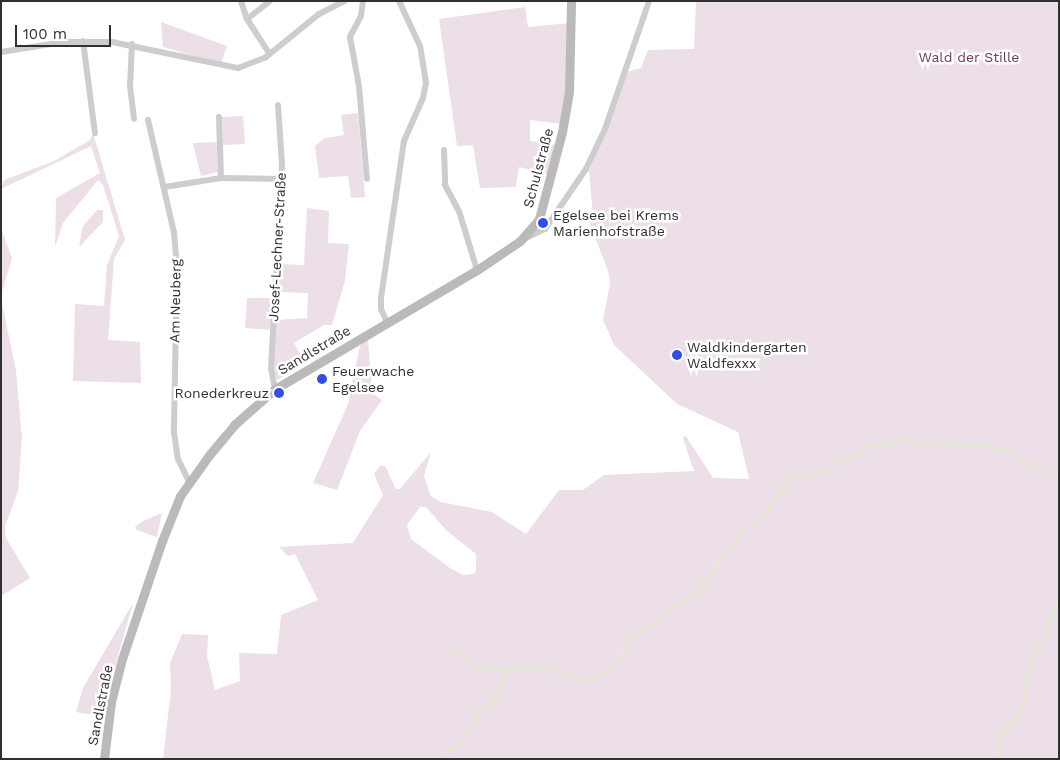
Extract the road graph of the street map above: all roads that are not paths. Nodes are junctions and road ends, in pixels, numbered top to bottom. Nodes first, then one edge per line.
1 (241, 1) edge
2 (270, 1) edge
3 (345, 1) edge
4 (363, 1) edge
5 (399, 1) edge
6 (572, 1) edge
7 (649, 1) edge
8 (247, 18) junction
9 (83, 41) junction
10 (132, 44) junction
11 (1, 52) edge
12 (269, 54) junction
13 (278, 105) dead end
14 (219, 117) dead end
15 (134, 119) dead end
16 (148, 120) dead end
17 (95, 133) dead end
18 (444, 150) dead end
19 (221, 178) junction
20 (281, 179) junction
21 (367, 179) dead end
22 (164, 187) junction
23 (520, 241) junction
24 (477, 270) junction
25 (388, 322) junction
26 (275, 389) junction
27 (188, 482) junction
28 (104, 759) edge

1 - 8 street
2 - 8 street
3 - 12 street
4 - 21 street
5 - 25 street
6 - 23 street, Schulstraße
7 - 23 street
8 - 12 street
9 - 10 street
9 - 11 street
9 - 17 street
10 - 12 street
10 - 15 street
13 - 20 street, Josef-Lechner-Straße
14 - 19 street
16 - 22 street, Am Neuberg
18 - 24 street
19 - 20 street
19 - 22 street
20 - 26 street, Josef-Lechner-Straße
22 - 27 street, Am Neuberg
23 - 24 street, Schulstraße
24 - 25 street, Schulstraße
25 - 26 street, Sandlstraße
26 - 27 street, Sandlstraße
27 - 28 street, Sandlstraße

